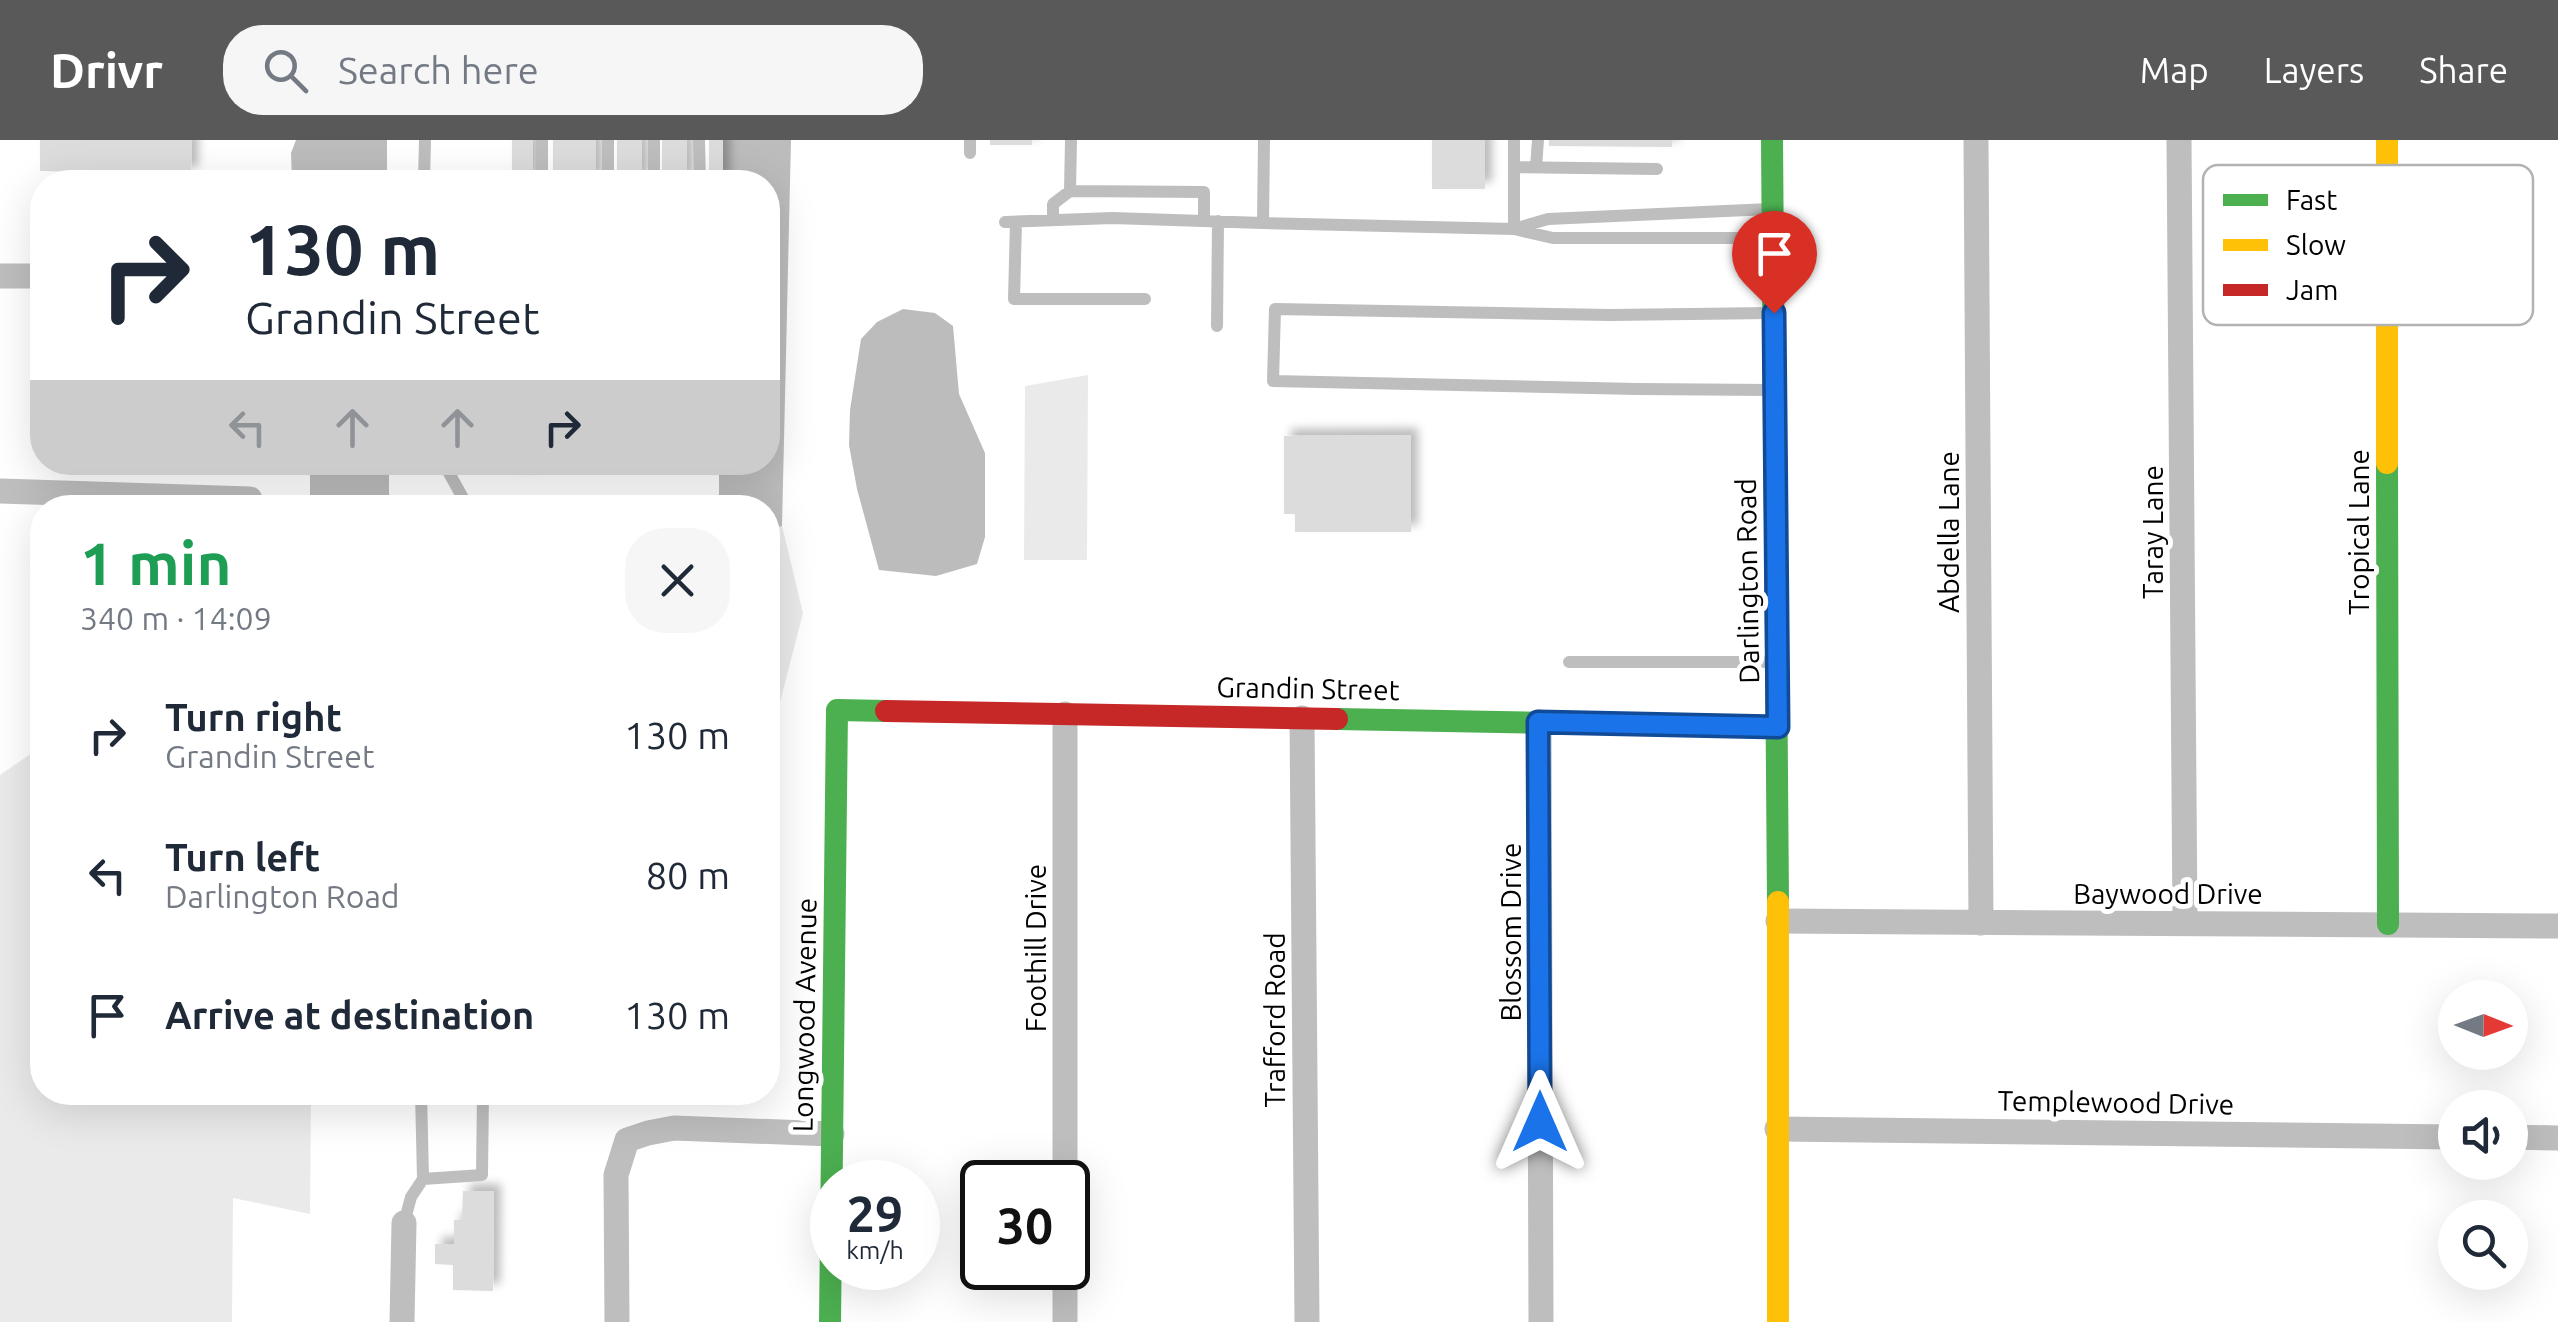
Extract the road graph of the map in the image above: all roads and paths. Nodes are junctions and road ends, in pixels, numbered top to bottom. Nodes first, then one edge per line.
1 (425, 140) edge
2 (542, 140) edge
3 (608, 140) edge
4 (654, 140) edge
5 (699, 140) edge
6 (1071, 140) edge
7 (1264, 140) edge
8 (1514, 140) edge
9 (1538, 140) edge
10 (1772, 140) edge
11 (1976, 140) edge
12 (2178, 140) edge
13 (2387, 140) edge
14 (2387, 165) edge
15 (1514, 167) junction
16 (1536, 167) junction
17 (1657, 169) dead end
18 (424, 170) edge
19 (542, 170) edge
20 (608, 170) edge
21 (654, 170) edge
22 (700, 170) edge
23 (1070, 191) junction
24 (1774, 209) junction
25 (1053, 220) junction
26 (1211, 221) junction
27 (1263, 224) junction
28 (1514, 229) junction
29 (1774, 238) junction
30 (0, 276) edge
31 (30, 276) edge
32 (1145, 299) dead end
33 (1774, 313) junction
34 (2387, 325) edge
35 (1217, 326) dead end
36 (1774, 390) junction
37 (0, 490) edge
38 (125, 495) edge
39 (1569, 662) dead end
40 (1778, 662) junction
41 (837, 710) joint
42 (1065, 714) junction
43 (1302, 718) junction
44 (1538, 722) junction
45 (1778, 727) junction
46 (1778, 921) junction
47 (1980, 923) junction
48 (2185, 923) junction
49 (2388, 924) junction
50 (2558, 926) edge
51 (421, 1105) edge
52 (483, 1105) edge
53 (1777, 1128) junction
54 (832, 1134) junction
55 (2438, 1136) edge
56 (2528, 1137) edge
57 (2558, 1138) edge
58 (1065, 1160) edge
59 (423, 1179) junction
60 (404, 1223) joint
61 (1065, 1290) edge
62 (402, 1322) edge
63 (618, 1322) edge
64 (830, 1322) edge
65 (1066, 1322) edge
66 (1307, 1322) edge
67 (1541, 1322) edge
68 (1778, 1322) edge

1 - 18 lane
2 - 19 lane
3 - 20 lane
4 - 21 lane
5 - 22 lane
6 - 23 lane
7 - 27 lane
8 - 15 lane
9 - 16 lane
10 - 24 street, Darlington Road
11 - 47 street, Abdella Lane
12 - 48 street, Taray Lane
13 - 14 street, Tropical Lane
15 - 16 lane
15 - 28 lane
16 - 17 lane
23 - 25 lane
23 - 26 lane
24 - 28 lane
24 - 29 street, Darlington Road
25 - 26 lane
25 - 32 lane
26 - 27 lane
26 - 35 lane
27 - 28 lane
28 - 29 lane
29 - 33 street, Darlington Road
30 - 31 street
33 - 36 street, Darlington Road
33 - 36 lane
34 - 49 street, Tropical Lane
36 - 40 street, Darlington Road
37 - 38 street
39 - 40 lane
40 - 45 street, Darlington Road
41 - 42 street, Grandin Street
41 - 54 street, Longwood Avenue
42 - 43 street, Grandin Street
42 - 58 street, Foothill Drive
43 - 44 street, Grandin Street
43 - 66 street, Trafford Road
44 - 45 street, Grandin Street
44 - 67 street, Blossom Drive
45 - 46 street, Darlington Road
46 - 47 street, Baywood Drive
46 - 53 street, Darlington Road
47 - 48 street, Baywood Drive
48 - 49 street, Baywood Drive
49 - 50 street, Baywood Drive
51 - 59 lane
52 - 59 lane
53 - 55 street, Templewood Drive
53 - 68 street, Darlington Road
54 - 63 street
54 - 64 street, Longwood Avenue
56 - 57 street
59 - 60 lane
60 - 62 street
61 - 65 street

